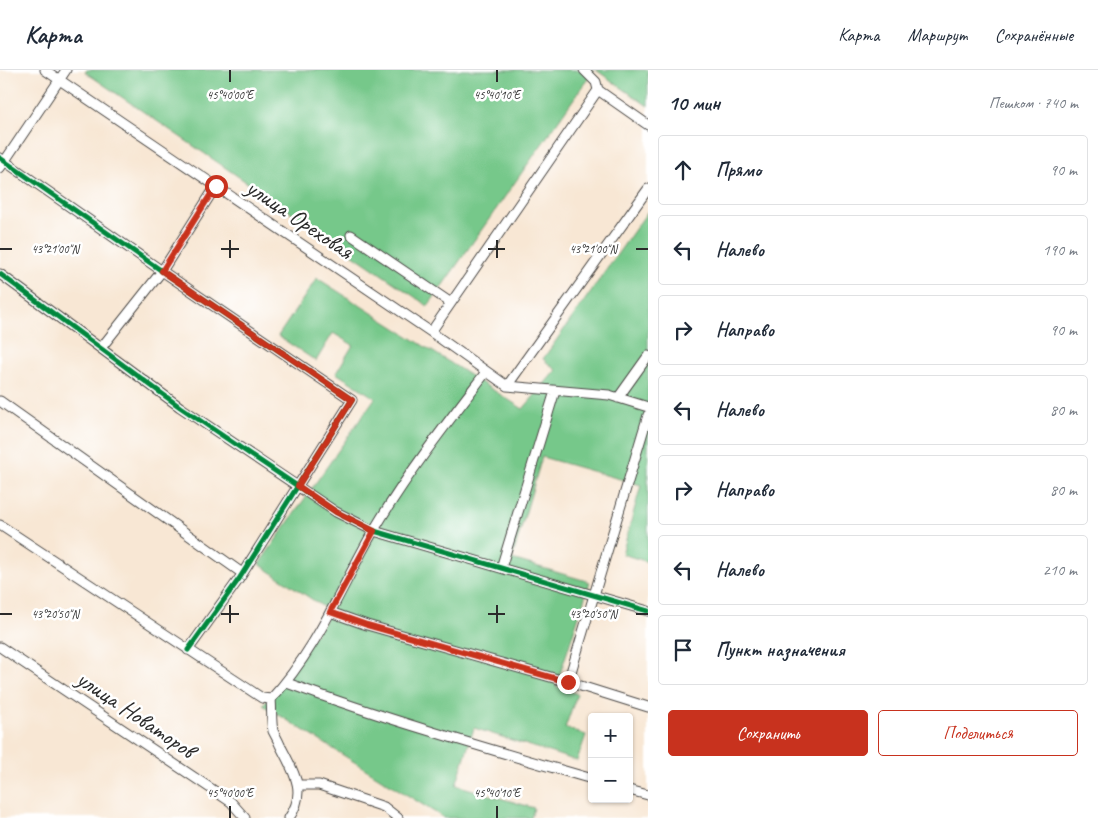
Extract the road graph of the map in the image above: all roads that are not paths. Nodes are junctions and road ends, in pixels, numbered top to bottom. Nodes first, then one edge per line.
1 (45, 70) edge
2 (66, 70) edge
3 (584, 70) edge
4 (59, 80) junction
5 (598, 90) junction
6 (648, 125) edge
7 (1, 162) edge
8 (216, 186) junction
9 (648, 189) edge
10 (351, 234) dead end
11 (162, 271) junction
12 (0, 274) edge
13 (451, 303) junction
14 (431, 332) junction
15 (101, 348) junction
16 (648, 356) edge
17 (486, 372) junction
18 (507, 386) junction
19 (555, 391) junction
20 (618, 398) junction
21 (0, 401) edge
22 (648, 407) edge
23 (648, 415) edge
24 (298, 486) junction
25 (0, 525) edge
26 (374, 531) junction
27 (501, 568) junction
28 (242, 573) junction
29 (595, 595) junction
30 (648, 611) edge
31 (330, 612) junction
32 (0, 647) edge
33 (188, 650) junction
34 (287, 682) junction
35 (568, 682) junction
36 (272, 699) junction
37 (648, 707) edge
38 (588, 778) edge
39 (298, 784) junction
40 (633, 791) edge
41 (648, 796) edge
42 (245, 818) edge
43 (289, 818) edge
44 (398, 818) edge

1 - 4 street, улица Ореховая
2 - 4 street
3 - 5 street
4 - 7 street
4 - 8 street, улица Ореховая
5 - 6 street
5 - 13 street
7 - 11 street
8 - 11 street
8 - 14 street, улица Ореховая
9 - 18 street
10 - 13 street
11 - 15 street
11 - 24 street
12 - 15 street
13 - 14 street
14 - 17 street, улица Ореховая
15 - 24 street
16 - 20 street
17 - 18 street, улица Ореховая
17 - 26 street
18 - 19 street
19 - 20 street
19 - 27 street
20 - 22 street
21 - 28 street
23 - 29 street
24 - 26 street
24 - 28 street
25 - 33 street
26 - 27 street
26 - 31 street
27 - 29 street
28 - 33 street
29 - 30 street
29 - 35 street
31 - 34 street
31 - 35 street
32 - 42 street, улица Новаторов
33 - 36 street
34 - 36 street
34 - 38 street
35 - 37 street
36 - 39 street
39 - 43 street
39 - 44 street
40 - 41 street

